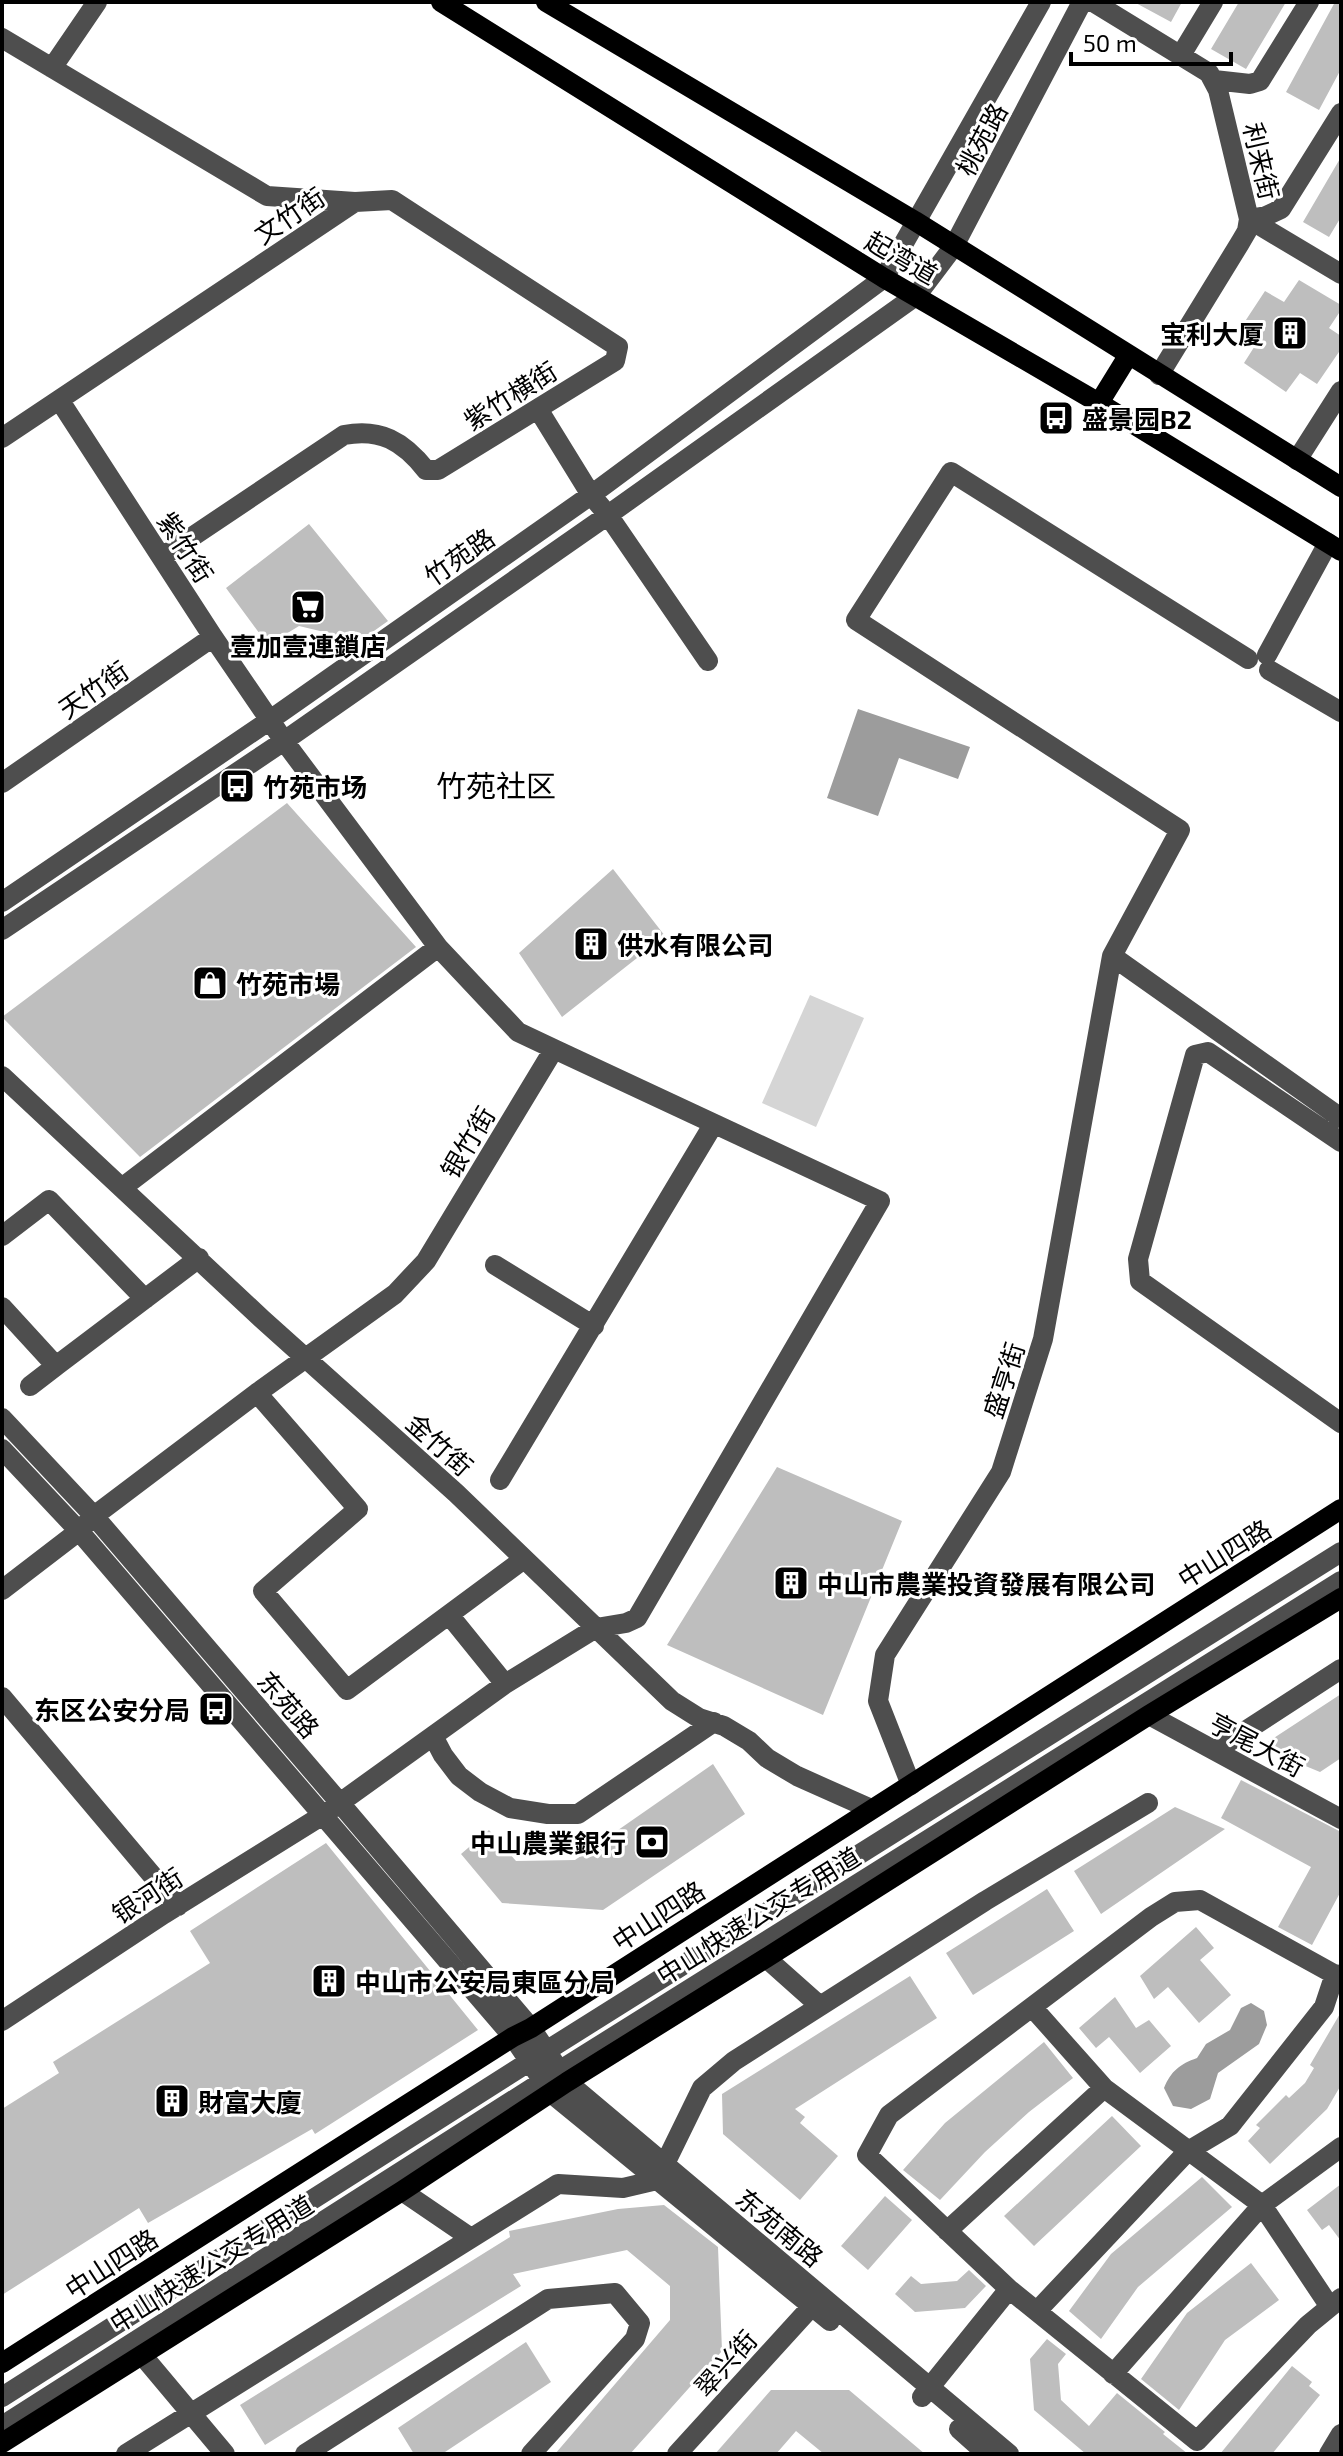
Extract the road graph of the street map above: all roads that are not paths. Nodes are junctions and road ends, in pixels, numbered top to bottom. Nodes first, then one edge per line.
1 (97, 2) edge
2 (441, 2) edge
3 (546, 2) edge
4 (1041, 2) edge
5 (1082, 2) edge
6 (1093, 2) edge
7 (1213, 2) edge
8 (1309, 2) edge
9 (2, 38) edge
10 (1181, 55) junction
11 (52, 68) junction
12 (1214, 80) junction
13 (1341, 113) edge
14 (355, 202) junction
15 (1249, 219) junction
16 (915, 221) junction
17 (954, 246) junction
18 (1341, 274) edge
19 (884, 278) junction
20 (917, 295) junction
21 (1128, 356) junction
22 (1159, 375) junction
23 (1341, 391) edge
24 (60, 401) junction
25 (1099, 403) junction
26 (538, 409) junction
27 (2, 438) edge
28 (1297, 460) junction
29 (1341, 487) edge
30 (591, 495) junction
31 (608, 515) junction
32 (1334, 547) edge
33 (162, 557) junction
34 (213, 637) junction
35 (708, 661) dead end
36 (1261, 661) junction
37 (1341, 712) edge
38 (270, 720) junction
39 (284, 741) junction
40 (2, 783) edge
41 (2, 902) edge
42 (2, 930) edge
43 (438, 947) junction
44 (1112, 956) junction
45 (554, 1049) junction
46 (2, 1076) edge
47 (1341, 1118) edge
48 (713, 1125) junction
49 (1341, 1142) edge
50 (123, 1187) junction
51 (2, 1236) edge
52 (199, 1258) junction
53 (495, 1265) dead end
54 (145, 1299) junction
55 (2, 1307) edge
56 (594, 1326) junction
57 (306, 1358) junction
58 (56, 1366) junction
59 (30, 1386) dead end
60 (257, 1393) junction
61 (2, 1418) edge
62 (1341, 1423) edge
63 (2, 1449) edge
64 (500, 1480) dead end
65 (1341, 1509) edge
66 (87, 1524) junction
67 (1341, 1552) edge
68 (524, 1559) junction
69 (1341, 1581) edge
70 (2, 1590) edge
71 (1341, 1598) edge
72 (450, 1616) junction
73 (596, 1628) junction
74 (1341, 1669) edge
75 (505, 1684) junction
76 (2, 1697) edge
77 (1149, 1715) junction
78 (714, 1722) junction
79 (1106, 1728) junction
80 (433, 1736) junction
81 (1216, 1750) junction
82 (911, 1785) junction
83 (340, 1803) junction
84 (1148, 1803) dead end
85 (871, 1809) junction
86 (323, 1815) junction
87 (1341, 1819) edge
88 (178, 1906) junction
89 (766, 1958) junction
90 (1338, 1976) edge
91 (820, 2006) junction
92 (1032, 2007) junction
93 (2, 2021) edge
94 (522, 2033) junction
95 (538, 2056) junction
96 (555, 2082) junction
97 (1104, 2088) junction
98 (1341, 2147) edge
99 (1188, 2151) junction
100 (661, 2172) junction
101 (402, 2191) junction
102 (1262, 2205) junction
103 (947, 2231) junction
104 (471, 2238) junction
105 (1009, 2289) junction
106 (1335, 2302) edge
107 (812, 2306) junction
108 (1037, 2311) junction
109 (142, 2355) junction
110 (2, 2363) edge
111 (1113, 2374) junction
112 (926, 2392) junction
113 (2, 2397) edge
114 (192, 2413) junction
115 (2, 2426) edge
116 (1341, 2434) edge
117 (2, 2443) edge
118 (126, 2454) edge
119 (225, 2454) edge
120 (305, 2454) edge
121 (531, 2454) edge
122 (677, 2454) edge
123 (987, 2454) edge
124 (1009, 2454) edge
125 (1329, 2454) edge

1 - 11 street
2 - 19 main road, 起湾道
3 - 16 main road, 起湾道
4 - 16 street, 桃苑路
5 - 17 street, 桃苑路
6 - 10 street
7 - 10 street
8 - 12 street
9 - 11 street, 文竹街
10 - 12 street
11 - 14 street, 文竹街
12 - 15 street, 利来街
13 - 15 street
14 - 24 street, 文竹街
14 - 26 street, 紫竹横街
15 - 18 street
15 - 22 street, 利来街
16 - 17 main road, 起湾道
16 - 19 street, 竹苑路
17 - 20 street, 桃苑路
17 - 21 main road, 起湾道
19 - 20 main road, 起湾道
19 - 30 street, 竹苑路
20 - 25 main road, 起湾道
20 - 31 street, 竹苑路
21 - 22 main road, 起湾道
21 - 25 main road
22 - 28 main road, 起湾道
23 - 28 street
24 - 27 street, 文竹街
24 - 33 street, 紫竹街
25 - 32 main road, 起湾道
26 - 30 street
26 - 33 street, 紫竹横街
28 - 29 main road, 起湾道
30 - 31 street
30 - 38 street, 竹苑路
31 - 35 street
31 - 39 street, 竹苑路
32 - 36 street
33 - 34 street, 紫竹街
34 - 38 street, 紫竹街
34 - 40 street, 天竹街
36 - 37 street
36 - 44 street, 盛亨街
38 - 39 street
38 - 41 street, 竹苑路
39 - 42 street, 竹苑路
39 - 43 street
43 - 45 street
43 - 50 street
44 - 47 street
44 - 82 street, 盛亨街
45 - 48 street
45 - 57 street, 银竹街
46 - 50 street, 金竹街
48 - 56 street
48 - 73 street, 银河街
49 - 62 street
50 - 52 street, 金竹街
51 - 54 street
52 - 54 street
52 - 57 street, 金竹街
53 - 56 street
54 - 58 street
55 - 58 street
56 - 64 street
57 - 60 street, 银竹街
57 - 68 street, 金竹街
58 - 59 street
60 - 66 street, 银竹街
60 - 72 street
61 - 66 street, 东苑路
63 - 66 street, 东苑路
65 - 82 main road, 中山四路
66 - 70 street, 银竹街
66 - 83 street, 东苑路
66 - 86 street, 东苑路
67 - 95 street, 中山快速公交专用道
68 - 72 street
68 - 73 street, 金竹街
69 - 79 street, 中山快速公交专用道
71 - 77 main road
72 - 75 street
73 - 75 street, 银河街
73 - 78 street, 金竹街
74 - 81 street
75 - 80 street, 银河街
76 - 88 street
77 - 79 street
77 - 81 street, 亨尾大街
77 - 89 main road
78 - 80 street
78 - 85 street, 金竹街
79 - 96 street, 中山快速公交专用道
80 - 83 street, 银河街
81 - 87 street, 亨尾大街
82 - 85 main road, 中山四路
83 - 86 street, 银河街
83 - 94 street, 东苑路
84 - 91 street
85 - 94 main road, 中山四路
86 - 88 street, 银河街
86 - 94 street, 东苑路
88 - 93 street, 银河街
89 - 91 street
89 - 96 main road
90 - 92 street
90 - 99 street
91 - 100 street
92 - 97 street
92 - 103 street
94 - 95 street, 东苑南路
94 - 110 main road, 中山四路
95 - 96 street, 东苑南路
95 - 113 street, 中山快速公交专用道
96 - 100 street, 东苑南路
96 - 101 main road
96 - 115 street, 中山快速公交专用道
97 - 99 street
97 - 103 street
98 - 102 street
99 - 102 street
99 - 108 street
100 - 104 street
100 - 107 street, 东苑南路
100 - 112 street, 东苑南路
101 - 104 street
101 - 109 main road
102 - 106 street
102 - 111 street
103 - 105 street
104 - 114 street
105 - 108 street
105 - 112 street
106 - 111 street
107 - 112 street, 东苑南路
107 - 122 street, 翠兴街
108 - 111 street
109 - 114 street
109 - 117 main road
112 - 123 street, 东苑南路
112 - 124 street, 东苑南路
114 - 118 street
114 - 119 street
116 - 125 street
120 - 121 street

